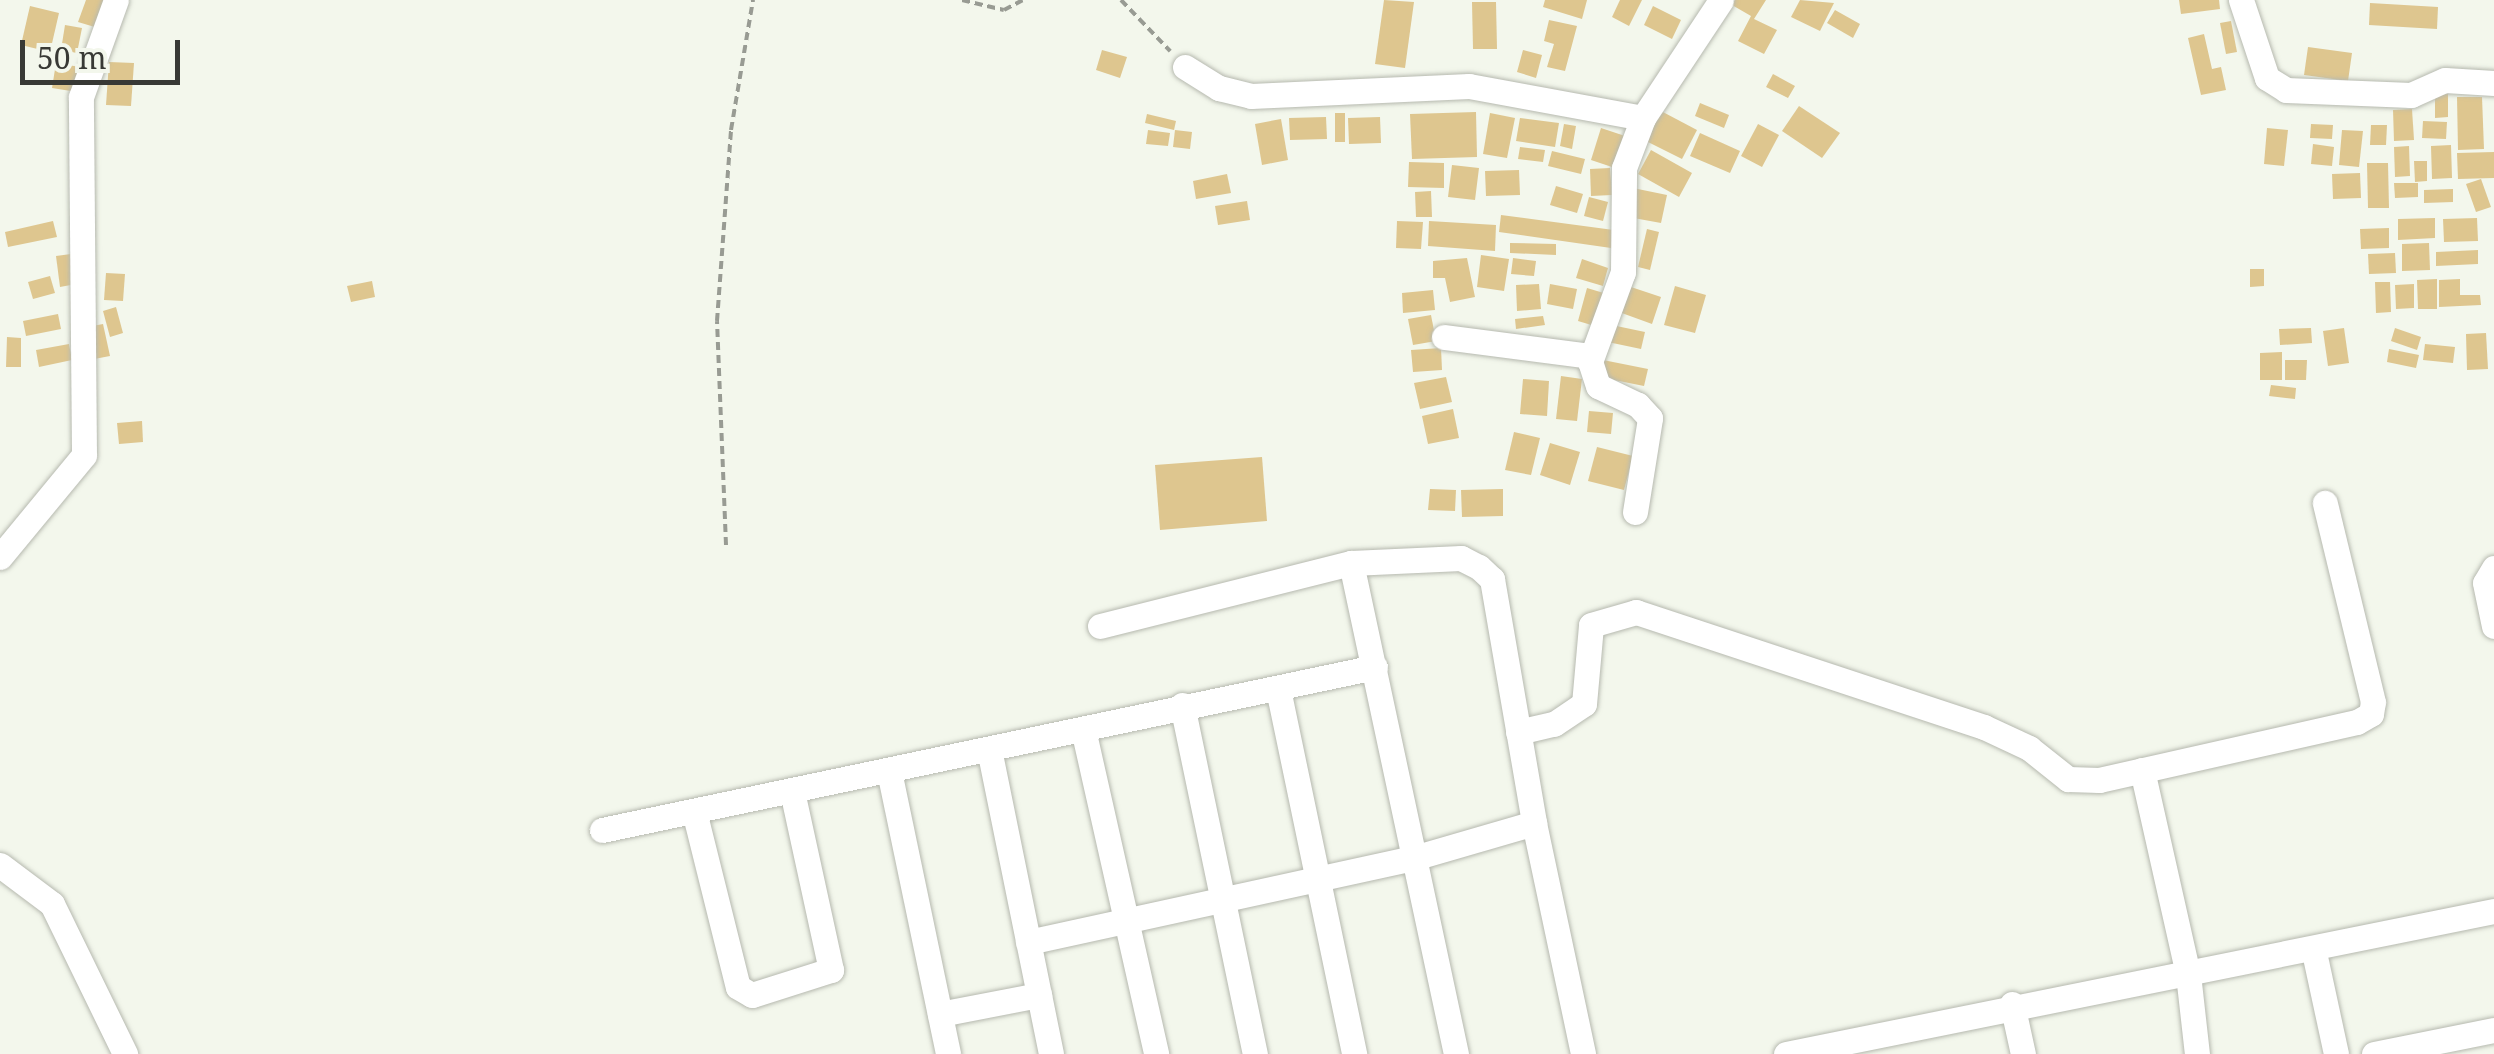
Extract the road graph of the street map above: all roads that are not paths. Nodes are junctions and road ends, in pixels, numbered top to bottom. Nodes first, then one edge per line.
1 (116, 0) edge
2 (1722, 0) edge
3 (2240, 0) edge
4 (1185, 68) road end
5 (2494, 83) edge
6 (1643, 118) junction
7 (1444, 337) dead end
8 (1592, 356) junction
9 (2325, 503) dead end
10 (1636, 512) dead end
11 (0, 557) edge
12 (1351, 563) junction
13 (2494, 568) edge
14 (1100, 626) dead end
15 (2494, 626) edge
16 (1375, 666) junction
17 (1278, 688) junction
18 (1182, 704) junction
19 (1084, 729) junction
20 (1518, 732) junction
21 (988, 749) junction
22 (2142, 770) junction
23 (889, 771) junction
24 (792, 791) junction
25 (694, 811) junction
26 (1534, 823) junction
27 (602, 830) dead end
28 (1416, 857) junction
29 (0, 865) edge
30 (1318, 877) junction
31 (1224, 898) junction
32 (2494, 910) edge
33 (1126, 917) junction
34 (1028, 942) junction
35 (2314, 952) junction
36 (2188, 974) junction
37 (1039, 995) junction
38 (2012, 1004) junction
39 (940, 1014) junction
40 (2494, 1030) edge
41 (125, 1054) edge
42 (948, 1054) edge
43 (1051, 1054) edge
44 (1156, 1054) edge
45 (1255, 1054) edge
46 (1354, 1054) edge
47 (1456, 1054) edge
48 (1584, 1054) edge
49 (1786, 1054) edge
50 (2022, 1054) edge
51 (2197, 1054) edge
52 (2336, 1054) edge
53 (2374, 1054) edge

1 - 11 street
2 - 6 street
3 - 5 street
4 - 6 street
6 - 8 street
7 - 8 street
8 - 10 street
9 - 22 street
12 - 14 street
12 - 16 street
12 - 20 street
13 - 15 street
16 - 17 street
16 - 28 street
17 - 18 street
17 - 30 street
18 - 19 street
18 - 31 street
19 - 21 street
19 - 33 street
20 - 22 street
20 - 26 street
21 - 23 street
21 - 34 street
22 - 36 street
23 - 24 street
23 - 39 street
24 - 25 street
24 - 25 street
25 - 27 street
26 - 28 street
26 - 48 street
28 - 30 street
28 - 47 street
29 - 41 street
30 - 31 street
30 - 46 street
31 - 33 street
31 - 45 street
32 - 35 street
33 - 34 street
33 - 44 street
34 - 37 street
35 - 36 street
35 - 52 street
36 - 38 street
36 - 51 street
37 - 39 street
37 - 43 street
38 - 49 street
38 - 50 street
39 - 42 street
40 - 53 street

